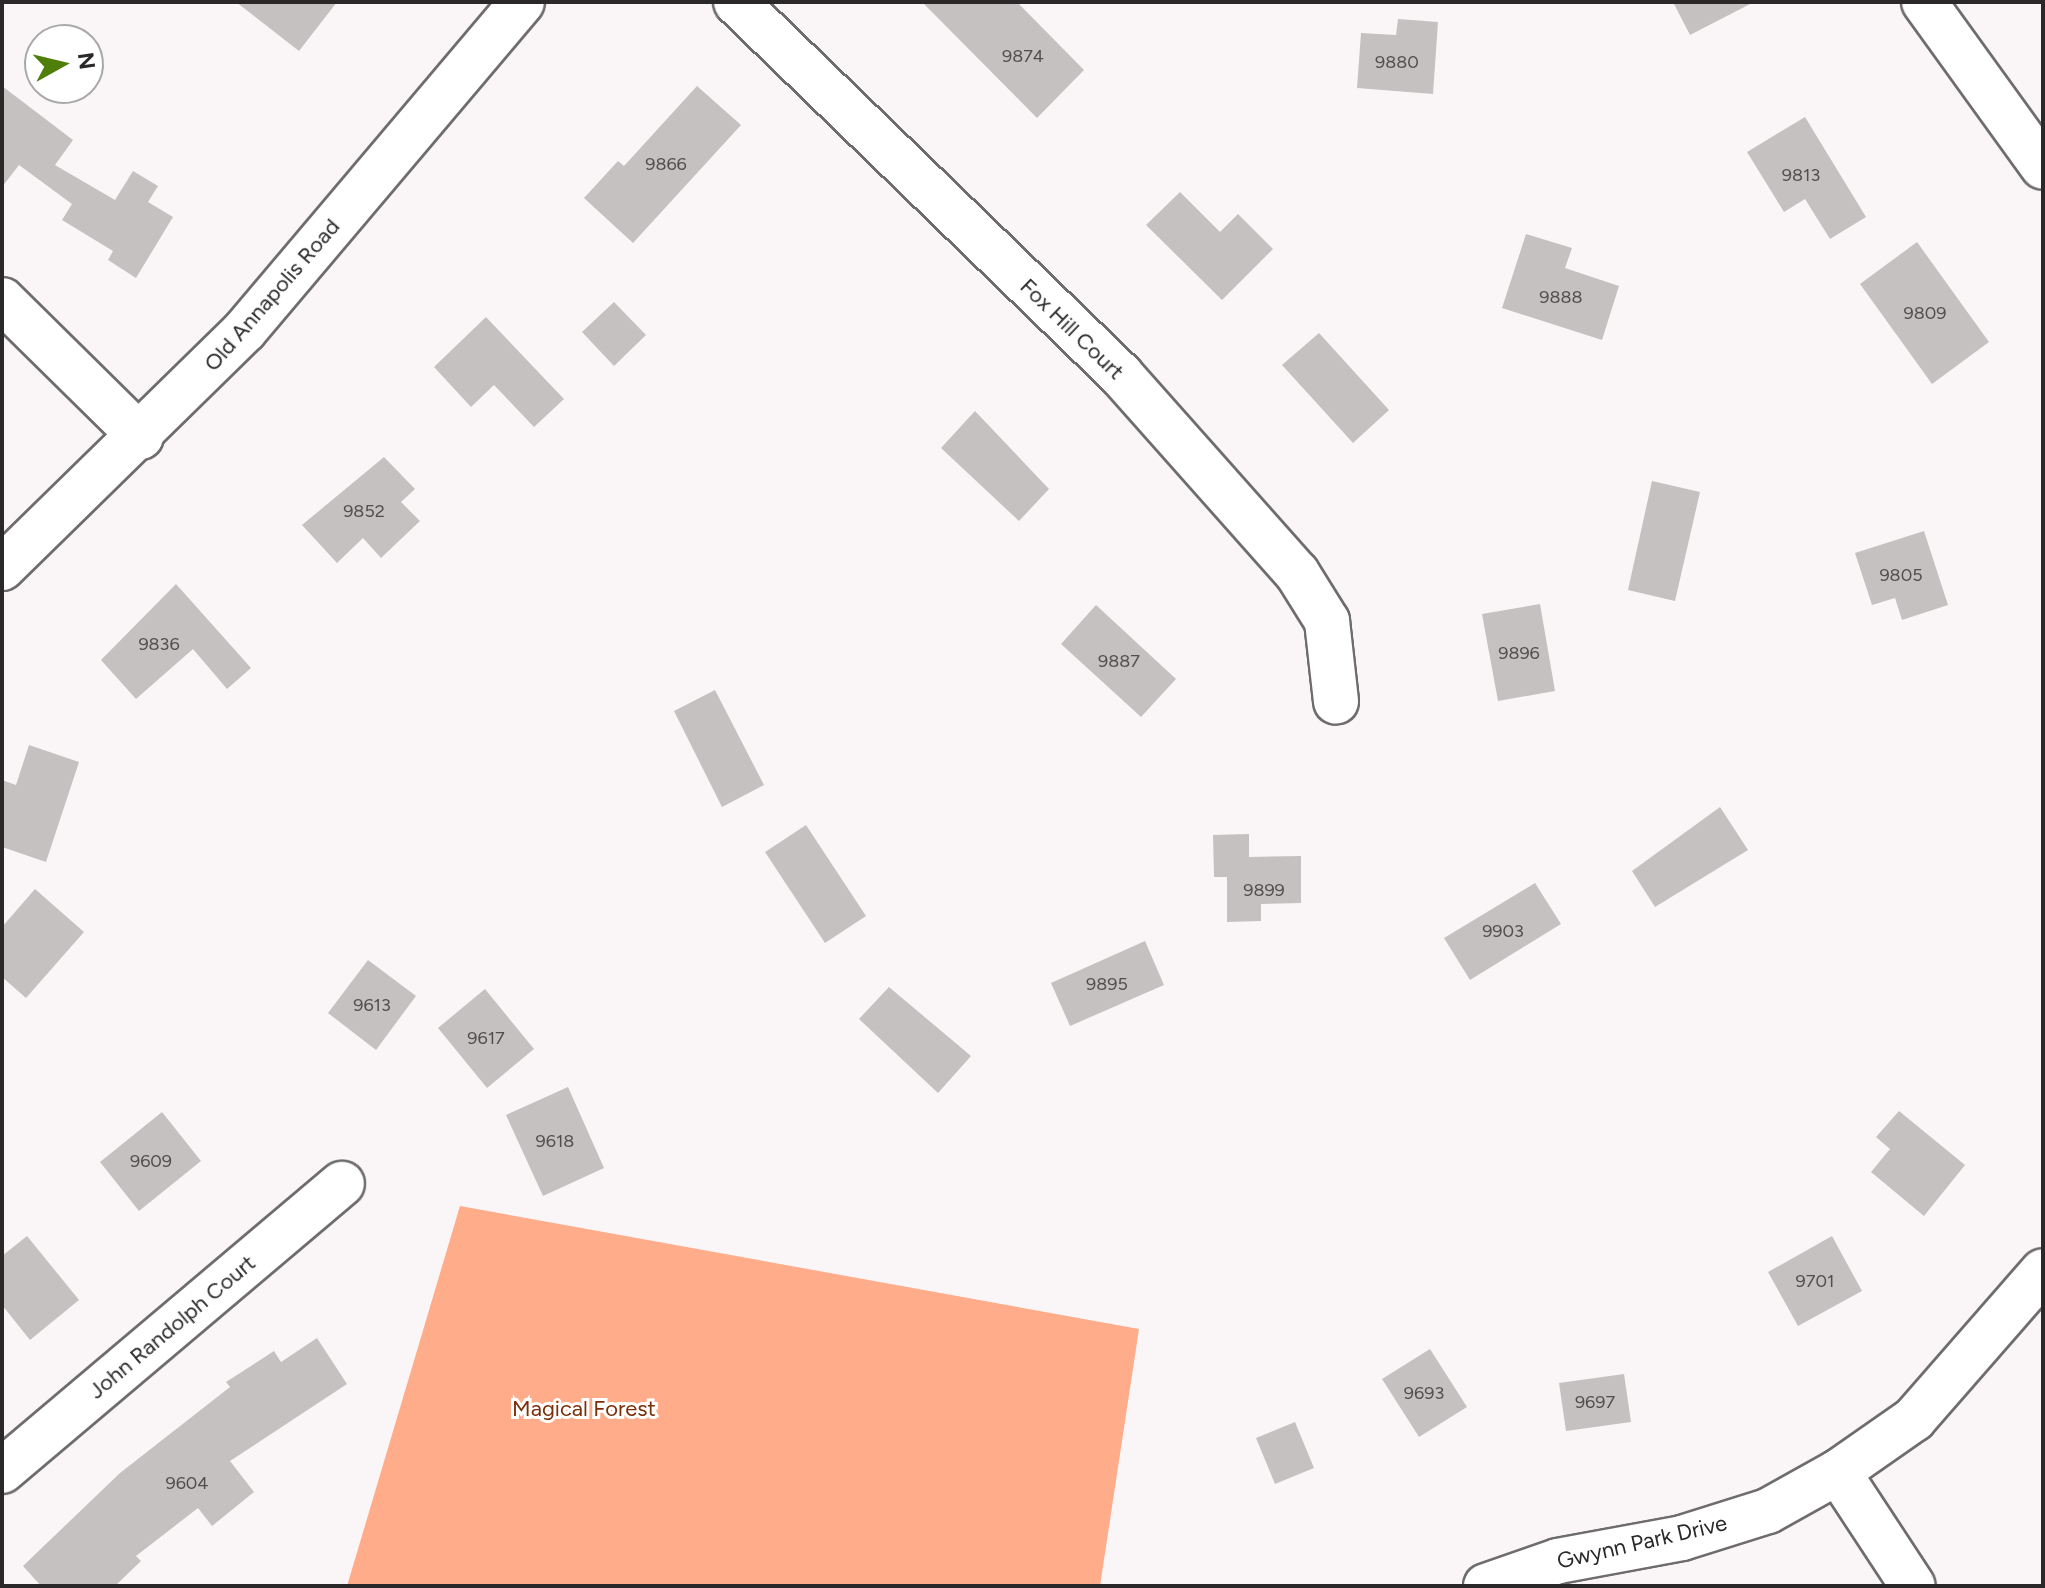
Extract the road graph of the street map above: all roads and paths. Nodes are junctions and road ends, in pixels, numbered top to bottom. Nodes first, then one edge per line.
1 (522, 2) edge
2 (736, 2) edge
3 (1924, 2) edge
4 (2043, 167) edge
5 (2, 300) edge
6 (141, 437) junction
7 (2, 568) edge
8 (1336, 701) dead end
9 (342, 1184) dead end
10 (2043, 1271) edge
11 (2, 1471) edge
12 (1838, 1472) junction
13 (1486, 1586) edge
14 (1913, 1586) edge

1 - 6 street, Old Annapolis Road
2 - 8 street, Fox Hill Court
3 - 4 street
5 - 6 street
6 - 7 street, Old Annapolis Road
9 - 11 street, John Randolph Court
10 - 12 street, Gwynn Park Drive
12 - 13 street, Gwynn Park Drive
12 - 14 street

